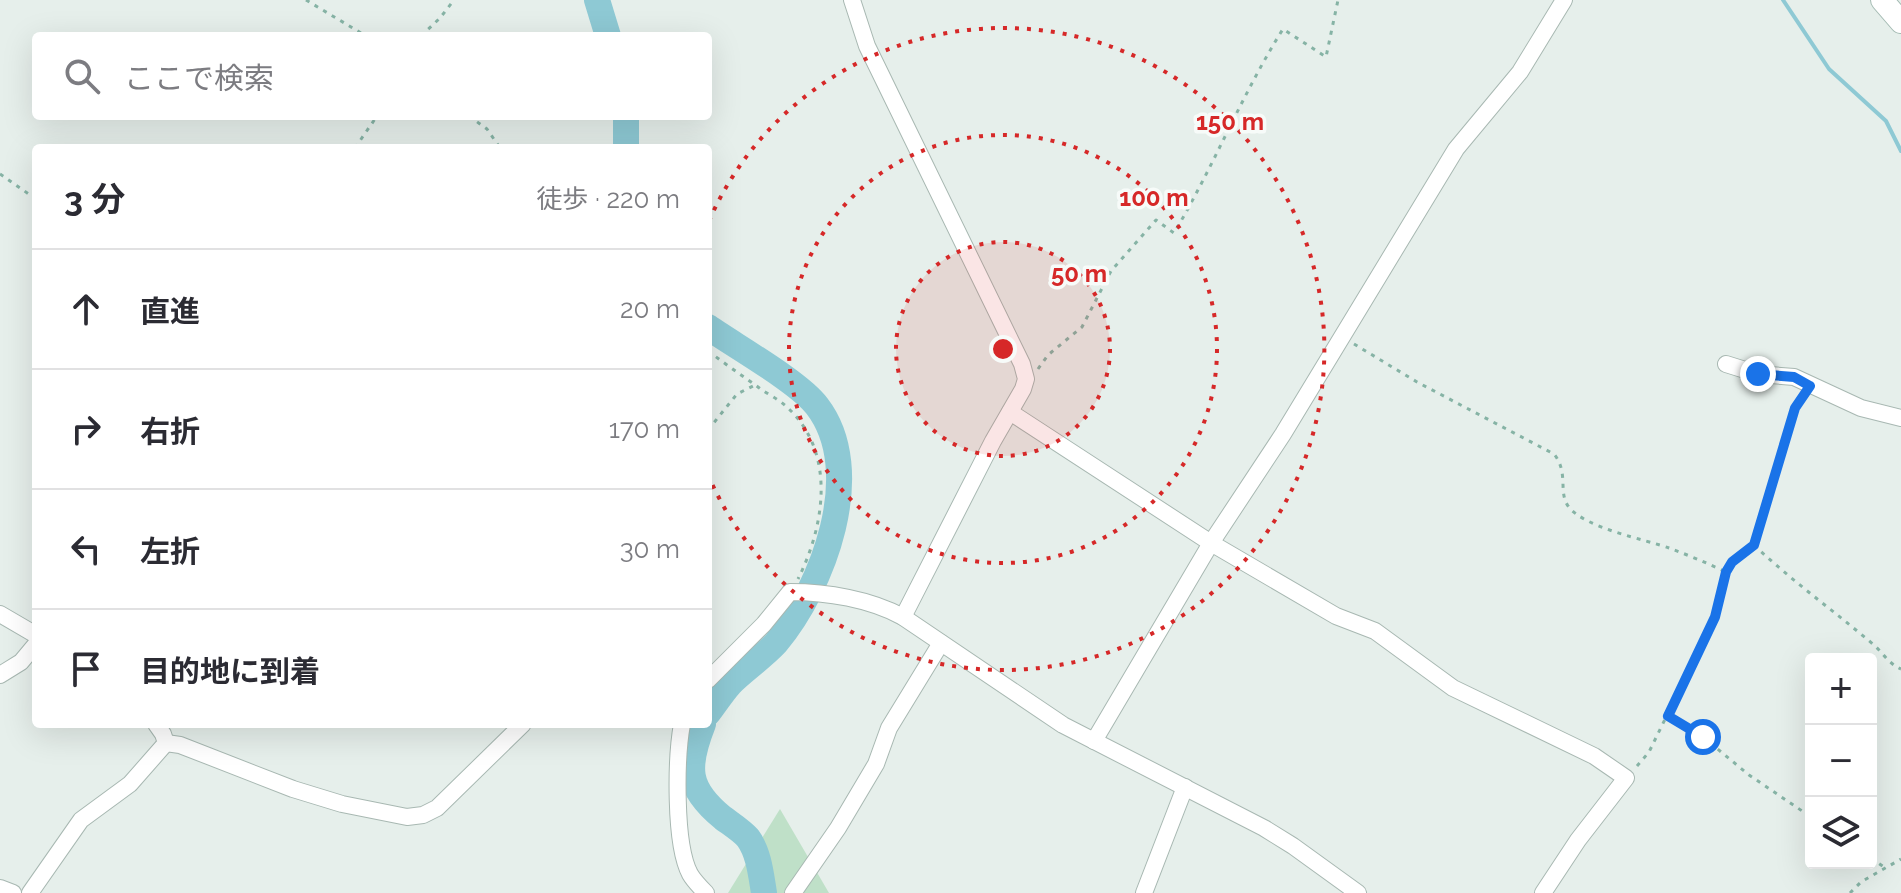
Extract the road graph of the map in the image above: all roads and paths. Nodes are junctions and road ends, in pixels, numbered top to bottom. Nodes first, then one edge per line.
1 (306, 0) edge
2 (454, 0) edge
3 (852, 0) edge
4 (1338, 0) edge
5 (1564, 0) edge
6 (1882, 0) edge
7 (1901, 22) edge
8 (359, 32) edge
9 (425, 32) edge
10 (374, 120) edge
11 (475, 120) edge
12 (358, 144) edge
13 (497, 144) edge
14 (0, 174) edge
15 (32, 196) edge
16 (1341, 336) junction
17 (712, 354) edge
18 (1726, 364) dead end
19 (1026, 379) junction
20 (754, 385) junction
21 (1810, 386) junction
22 (1010, 412) junction
23 (1901, 418) edge
24 (712, 425) edge
25 (1211, 543) junction
26 (1754, 545) junction
27 (1726, 572) junction
28 (794, 592) junction
29 (0, 614) edge
30 (903, 617) junction
31 (32, 633) edge
32 (941, 643) junction
33 (32, 649) edge
34 (1901, 669) edge
35 (0, 675) edge
36 (712, 676) edge
37 (1668, 716) junction
38 (159, 728) edge
39 (519, 728) edge
40 (681, 728) edge
41 (1094, 741) junction
42 (166, 743) junction
43 (1626, 778) junction
44 (1185, 787) junction
45 (1805, 813) edge
46 (1901, 859) edge
47 (1877, 862) edge
48 (1884, 867) junction
49 (0, 888) edge
50 (13, 893) edge
51 (30, 893) edge
52 (706, 893) edge
53 (793, 893) edge
54 (1144, 893) edge
55 (1358, 893) edge
56 (1543, 893) edge
57 (1850, 893) edge

1 - 8 path
2 - 9 path
3 - 19 street
4 - 19 path
5 - 16 street
6 - 7 main road
10 - 12 path
11 - 13 path
14 - 15 path
16 - 25 street
16 - 27 path
17 - 20 path
18 - 21 street
19 - 22 street
20 - 24 path
20 - 28 path
21 - 23 street
21 - 26 path
22 - 25 street
22 - 30 street
25 - 41 street
25 - 43 street
26 - 27 path
26 - 34 path
27 - 37 path
28 - 30 street
28 - 36 street
29 - 31 street
30 - 32 street
32 - 41 street
32 - 53 street
33 - 35 street
37 - 43 path
37 - 45 path
38 - 42 street
39 - 42 street
40 - 52 street
41 - 44 street
42 - 51 street
43 - 56 street
44 - 54 street
44 - 55 street
46 - 48 path
47 - 48 path
48 - 57 path
49 - 50 street

